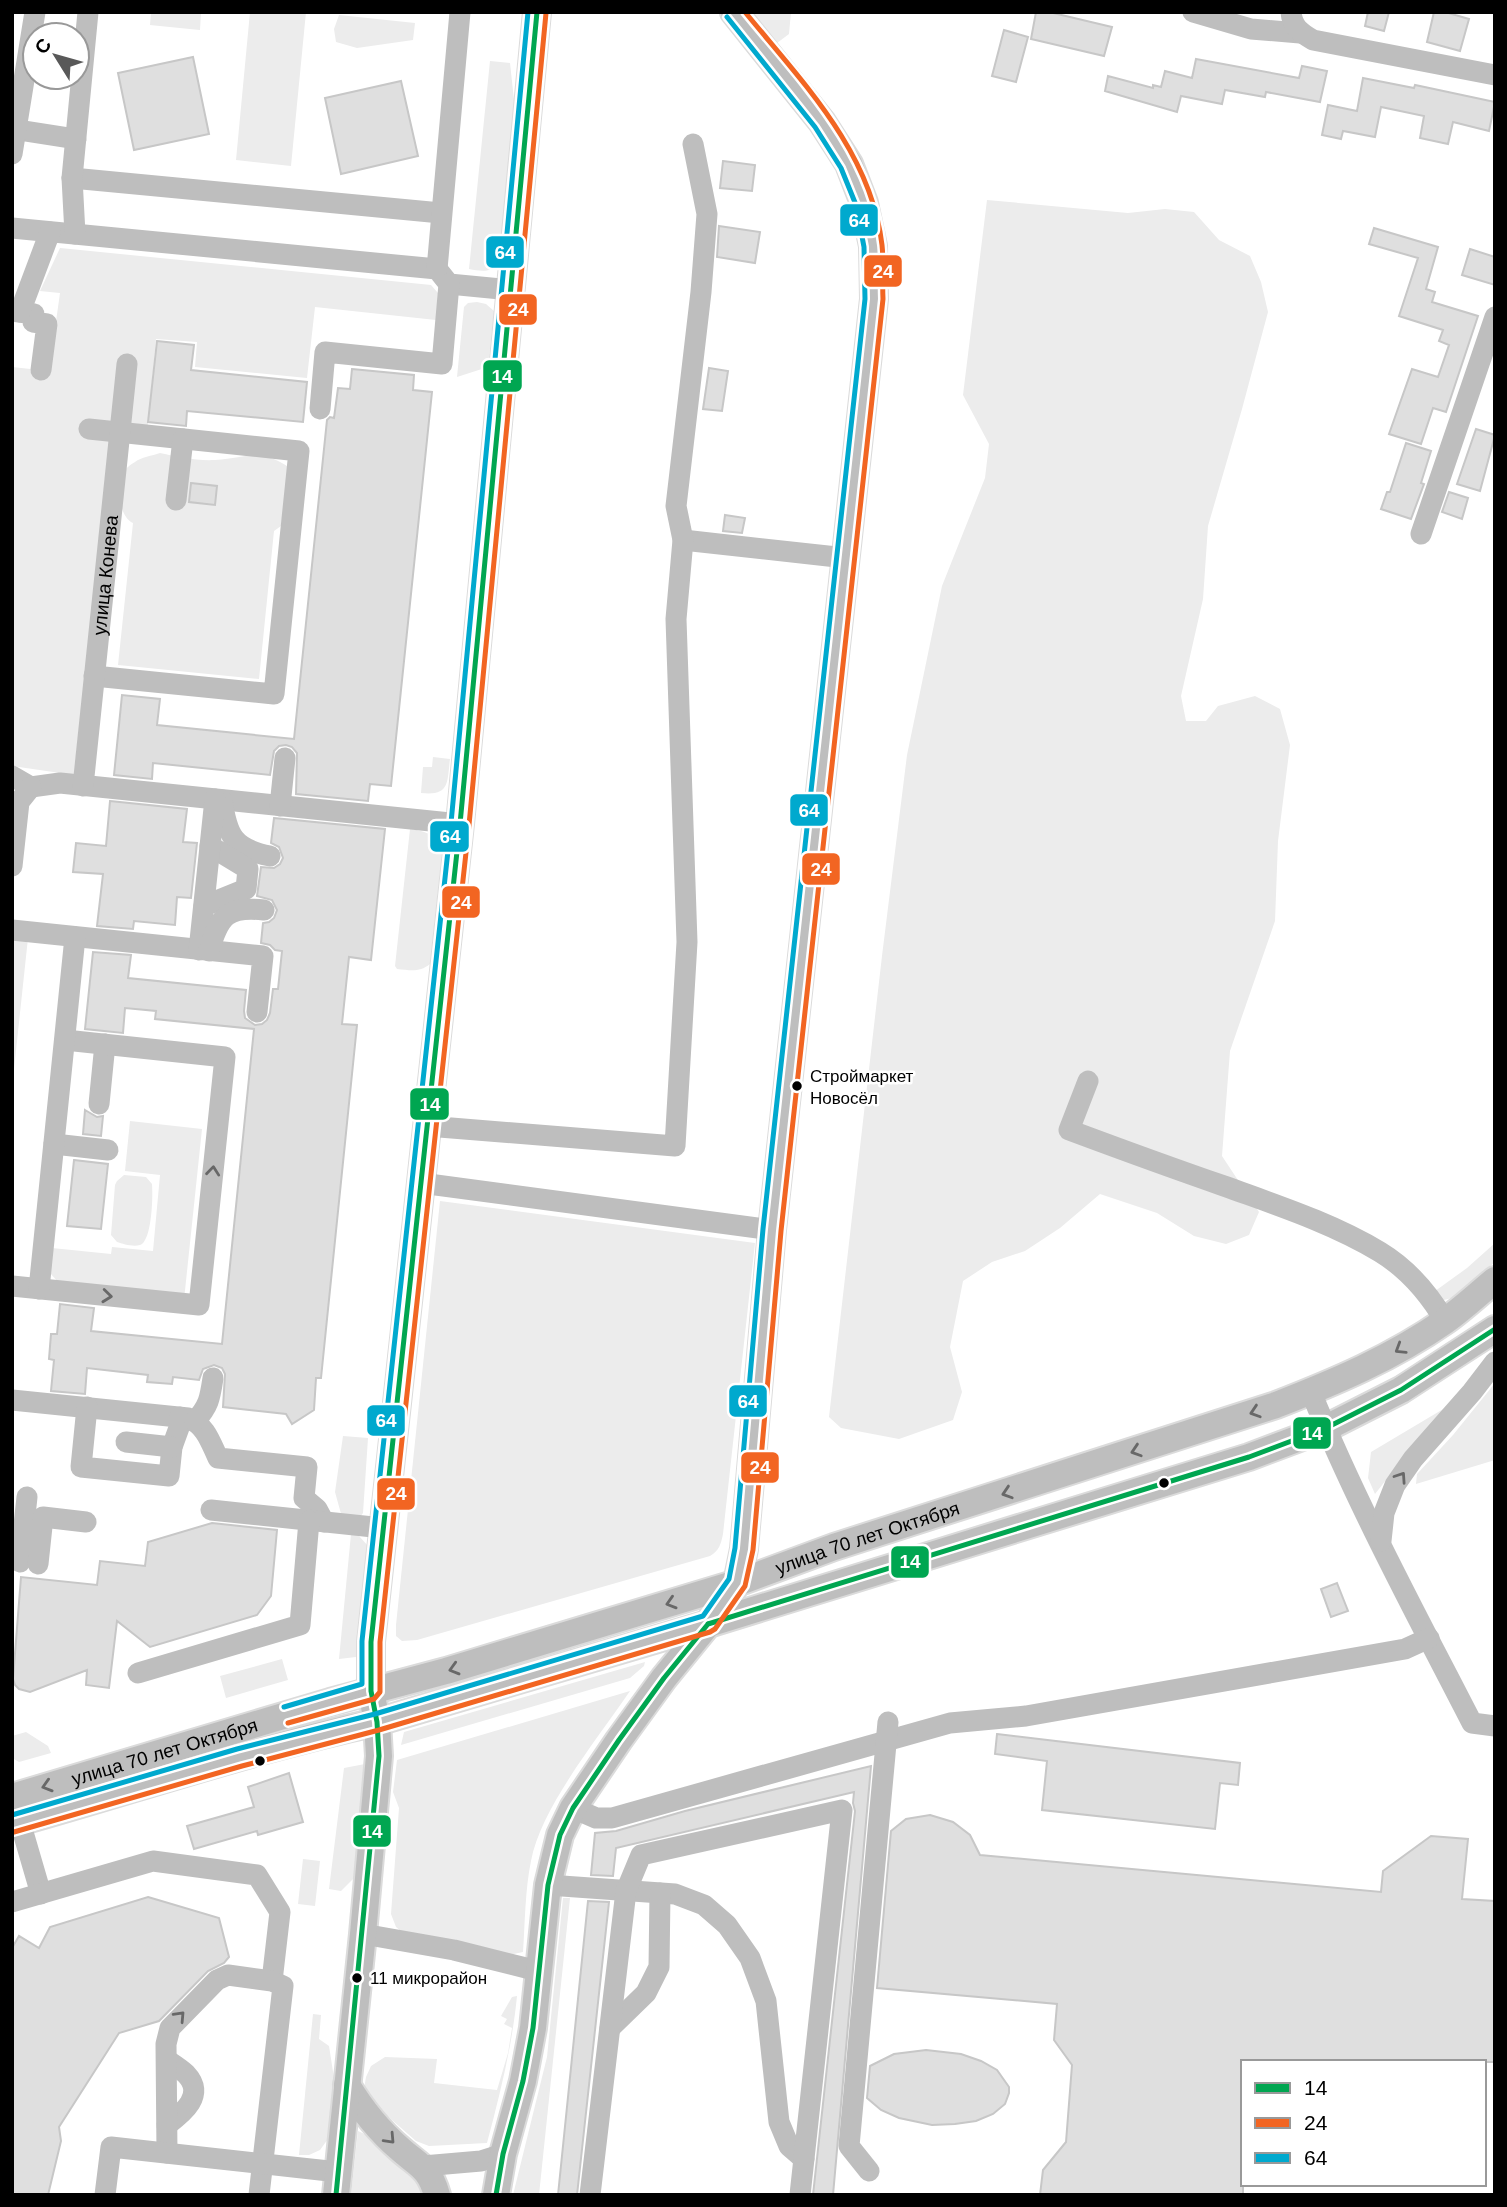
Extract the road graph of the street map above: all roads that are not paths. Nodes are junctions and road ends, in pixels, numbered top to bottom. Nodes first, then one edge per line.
1 (35, 12) edge
2 (88, 12) edge
3 (460, 12) edge
4 (537, 12) edge
5 (734, 12) edge
6 (1193, 12) edge
7 (1291, 12) edge
8 (1306, 36) junction
9 (1495, 75) edge
10 (14, 129) edge
11 (76, 139) junction
12 (692, 144) dead end
13 (12, 154) edge
14 (72, 178) junction
15 (440, 213) junction
16 (12, 228) edge
17 (50, 232) junction
18 (75, 234) junction
19 (443, 277) junction
20 (511, 290) junction
21 (16, 312) edge
22 (1495, 317) edge
23 (127, 364) dead end
24 (41, 370) dead end
25 (320, 409) dead end
26 (89, 429) dead end
27 (119, 432) junction
28 (183, 439) junction
29 (176, 500) dead end
30 (1421, 534) dead end
31 (682, 540) junction
32 (846, 558) junction
33 (94, 676) junction
34 (285, 758) dead end
35 (12, 776) edge
36 (83, 786) junction
37 (31, 787) junction
38 (218, 800) junction
39 (280, 806) junction
40 (460, 824) junction
41 (210, 846) junction
42 (270, 856) dead end
43 (12, 866) edge
44 (204, 906) junction
45 (264, 910) dead end
46 (12, 930) edge
47 (75, 937) junction
48 (204, 950) junction
49 (257, 1012) dead end
50 (65, 1040) junction
51 (105, 1044) junction
52 (1088, 1081) dead end
53 (99, 1104) dead end
54 (427, 1126) junction
55 (54, 1144) junction
56 (108, 1150) dead end
57 (421, 1183) junction
58 (772, 1230) junction
59 (1495, 1280) edge
60 (12, 1286) edge
61 (39, 1289) junction
62 (1445, 1321) junction
63 (1495, 1329) edge
64 (1495, 1362) edge
65 (213, 1378) dead end
66 (1311, 1392) junction
67 (12, 1399) edge
68 (87, 1407) junction
69 (188, 1419) junction
70 (1326, 1427) junction
71 (127, 1443) dead end
72 (172, 1447) junction
73 (27, 1497) dead end
74 (211, 1510) dead end
75 (317, 1521) junction
76 (86, 1522) dead end
77 (383, 1528) junction
78 (1381, 1541) junction
79 (32, 1564) edge
80 (737, 1583) junction
81 (708, 1624) junction
82 (1429, 1638) junction
83 (138, 1673) dead end
84 (371, 1691) junction
85 (377, 1722) junction
86 (1495, 1726) edge
87 (887, 1731) junction
88 (12, 1797) edge
89 (573, 1808) junction
90 (16, 1823) edge
91 (548, 1885) junction
92 (626, 1891) junction
93 (660, 1893) junction
94 (41, 1894) junction
95 (12, 1902) edge
96 (363, 1934) junction
97 (538, 1971) junction
98 (272, 1981) junction
99 (610, 2028) junction
100 (347, 2085) junction
101 (167, 2153) junction
102 (503, 2154) junction
103 (804, 2159) junction
104 (263, 2164) junction
105 (423, 2166) junction
106 (869, 2171) dead end
107 (337, 2183) edge
108 (105, 2195) edge
109 (259, 2195) edge
110 (437, 2195) edge
111 (496, 2195) edge
112 (590, 2195) edge
113 (800, 2195) edge

1 - 10 street
2 - 11 street
3 - 15 street
4 - 20 main road
5 - 32 main road
6 - 8 street
7 - 8 street
8 - 9 street
10 - 11 street
10 - 13 street
11 - 14 street
12 - 31 street
14 - 15 street
14 - 18 street
15 - 19 street
16 - 17 street
17 - 18 street
17 - 21 street
18 - 19 street
19 - 20 street
19 - 25 street
20 - 40 main road
21 - 24 street
22 - 30 street
23 - 27 street, улица Конева
26 - 27 street
27 - 28 street
27 - 33 street, улица Конева
28 - 29 street
28 - 33 street
31 - 32 street
31 - 54 street
32 - 58 main road
33 - 36 street, улица Конева
34 - 39 street
35 - 37 street
36 - 37 street
36 - 38 street
37 - 43 street
38 - 39 street
38 - 41 street
38 - 42 street
39 - 40 street
40 - 54 main road
41 - 44 street
41 - 44 street
44 - 48 street
45 - 48 street
46 - 47 street
47 - 48 street
47 - 50 street
48 - 49 street
50 - 51 street
50 - 55 street
51 - 53 street
61 -> 51 street
52 - 62 street
54 - 57 main road
55 - 56 street
55 - 61 street
57 - 58 street
57 - 77 main road
58 - 80 main road
59 - 62 main road, улица 70 лет Октября
60 - 61 street
62 -> 66 main road, улица 70 лет Октября
63 - 70 main road, улица 70 лет Октября
78 -> 64 street
65 - 69 street
66 - 70 street
66 -> 80 main road, улица 70 лет Октября
67 - 68 street
68 - 69 street
68 - 72 street
69 - 72 street
69 - 75 street
70 - 78 street
70 - 81 main road, улица 70 лет Октября
71 - 72 street
73 - 79 street
74 - 75 street
75 - 77 street
75 - 83 street
76 - 79 street
77 - 84 main road
78 - 82 street
80 - 81 main road
80 -> 84 main road, улица 70 лет Октября
81 - 85 main road, улица 70 лет Октября
81 - 89 main road
82 - 86 street
82 - 87 street
84 - 85 main road
84 -> 88 main road, улица 70 лет Октября
85 - 90 main road, улица 70 лет Октября
85 - 96 main road
87 - 89 street
87 - 106 street
89 - 91 main road
90 - 94 street
91 - 92 street
91 - 97 main road
92 - 93 street
92 - 99 street
92 - 103 street
93 - 99 street
93 - 103 street
94 - 95 street
94 - 98 street
96 - 97 street
96 - 100 main road
97 - 102 main road
101 -> 98 street
98 - 104 street
99 - 112 street
100 -> 105 main road
100 - 107 main road
101 - 104 street
101 - 108 street
102 - 105 street
102 - 111 main road
103 - 113 street
104 - 107 street
104 - 109 street
105 - 110 main road

